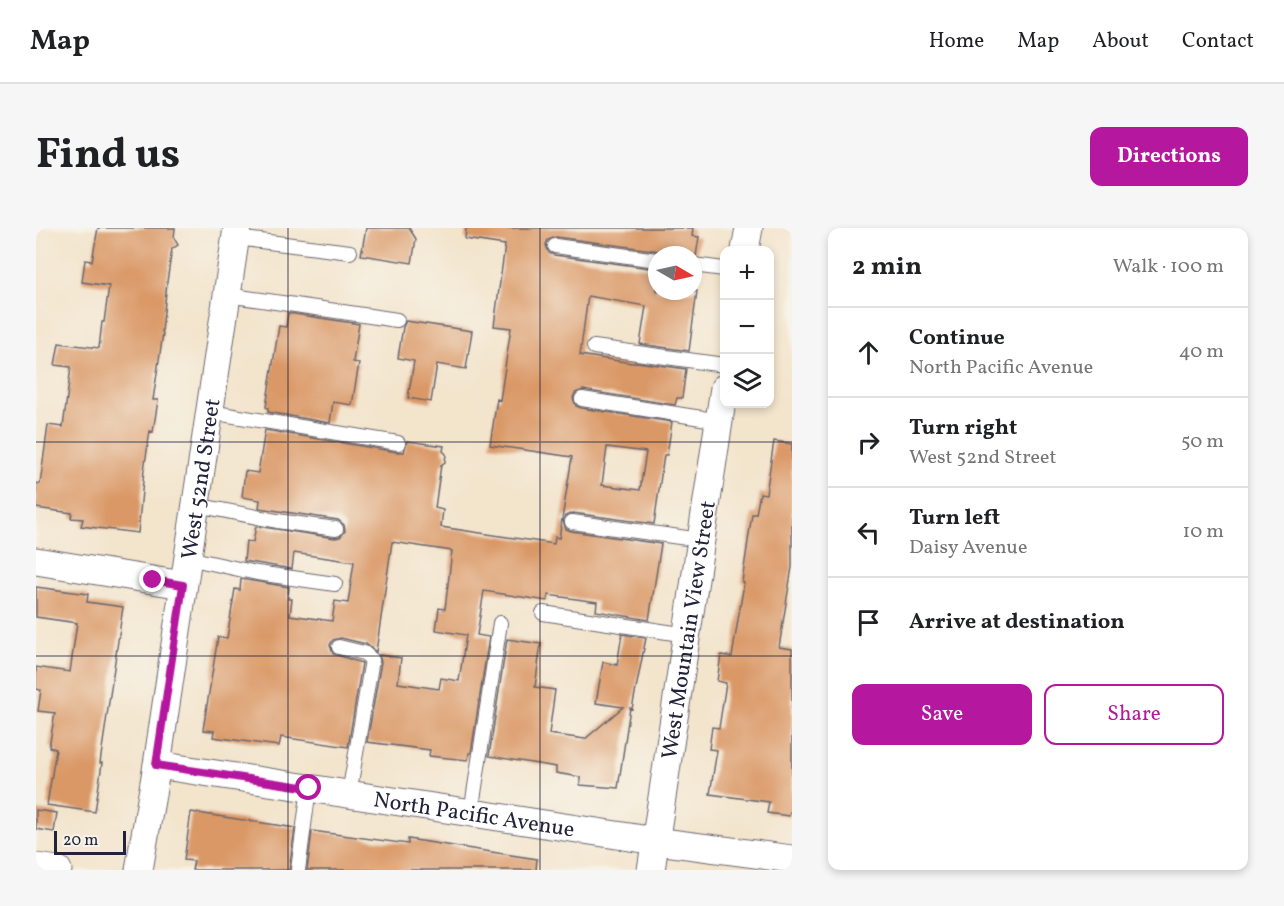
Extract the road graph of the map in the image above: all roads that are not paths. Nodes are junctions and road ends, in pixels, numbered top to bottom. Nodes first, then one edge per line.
1 (749, 228) edge
2 (237, 233) edge
3 (555, 246) dead end
4 (746, 246) edge
5 (350, 252) dead end
6 (648, 259) edge
7 (702, 266) edge
8 (720, 268) edge
9 (227, 295) junction
10 (397, 320) dead end
11 (594, 347) dead end
12 (720, 364) edge
13 (582, 399) dead end
14 (722, 408) edge
15 (210, 412) junction
16 (720, 421) junction
17 (398, 442) dead end
18 (196, 505) junction
19 (572, 522) dead end
20 (336, 529) dead end
21 (702, 540) junction
22 (188, 558) junction
23 (36, 561) edge
24 (335, 584) dead end
25 (183, 585) junction
26 (543, 613) dead end
27 (500, 623) dead end
28 (687, 634) junction
29 (339, 647) dead end
30 (156, 765) junction
31 (309, 788) junction
32 (349, 794) junction
33 (471, 813) junction
34 (656, 841) junction
35 (792, 859) edge
36 (36, 867) edge
37 (58, 870) edge
38 (139, 870) edge
39 (298, 870) edge
40 (651, 870) edge

1 - 4 street
2 - 5 lane
2 - 9 street, West 52nd Street
3 - 6 lane
7 - 8 lane
9 - 10 lane
9 - 15 street, West 52nd Street
11 - 12 lane
13 - 16 lane
14 - 16 street, West Mountain View Street
15 - 17 lane
15 - 18 street, West 52nd Street
16 - 21 street, West Mountain View Street
18 - 20 lane
18 - 22 street, West 52nd Street
19 - 21 lane
21 - 28 street, West Mountain View Street
22 - 24 lane
22 - 25 street, West 52nd Street
23 - 25 street
25 - 30 street, West 52nd Street
26 - 28 lane
27 - 33 lane
28 - 34 street, West Mountain View Street
29 - 32 lane
30 - 31 street, North Pacific Avenue
30 - 38 street, West 52nd Street
31 - 32 street, North Pacific Avenue
31 - 39 lane
32 - 33 street, North Pacific Avenue
33 - 34 street, North Pacific Avenue
34 - 35 street, North Pacific Avenue
34 - 40 street, West Mountain View Street
36 - 37 street

